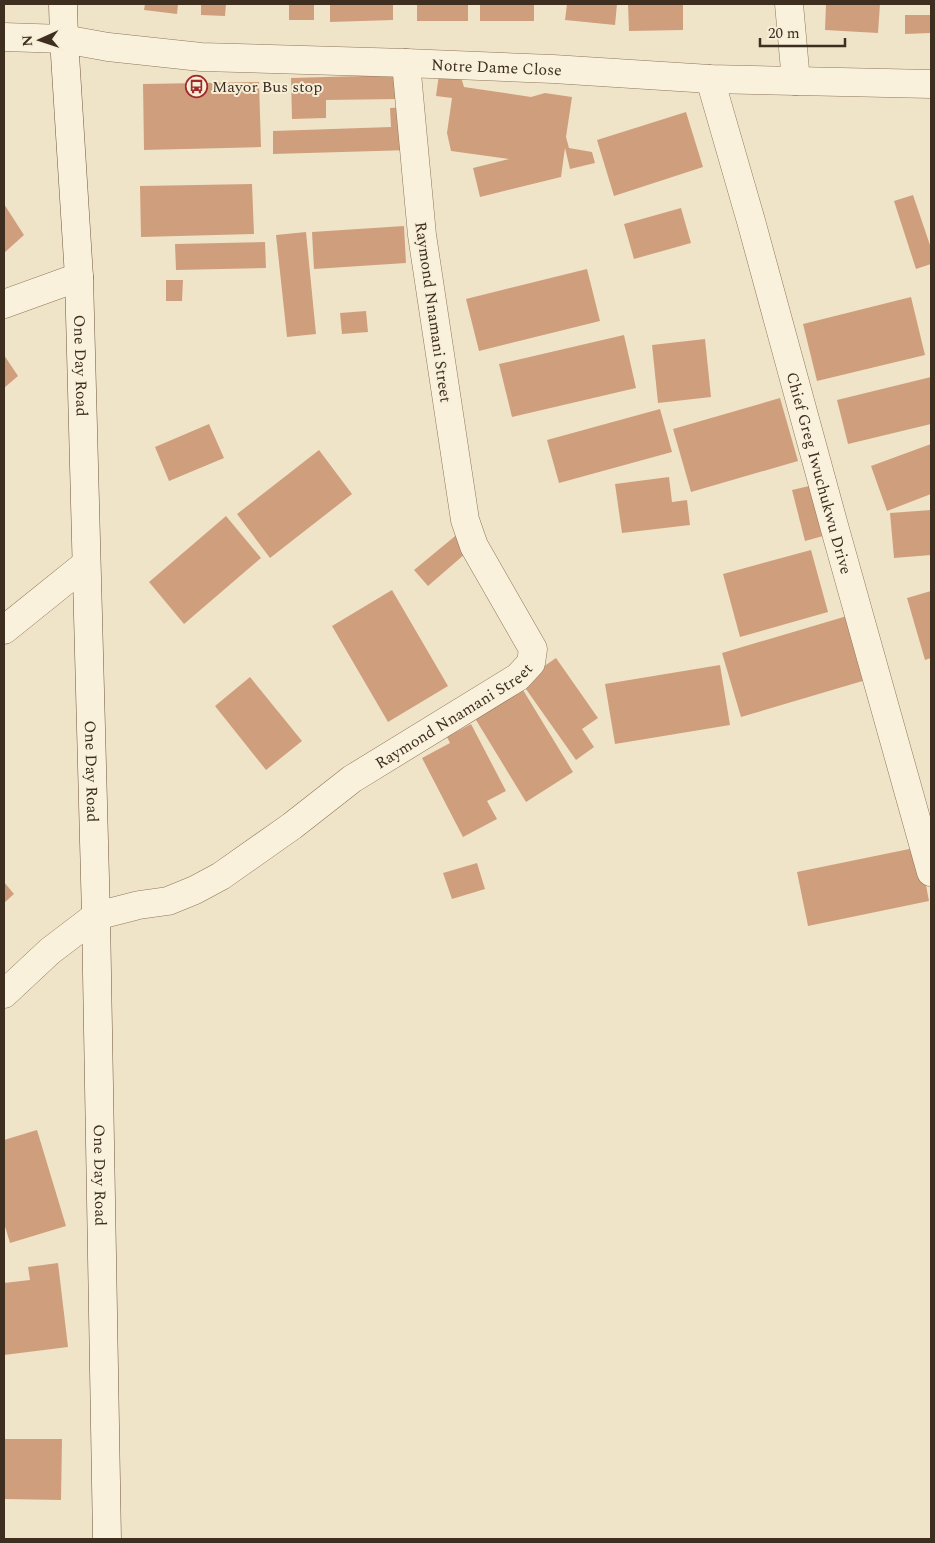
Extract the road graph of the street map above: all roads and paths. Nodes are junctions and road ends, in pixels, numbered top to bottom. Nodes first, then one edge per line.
1 (64, 4) edge
2 (789, 4) edge
3 (4, 37) edge
4 (64, 39) junction
5 (406, 63) junction
6 (710, 79) junction
7 (796, 81) junction
8 (931, 84) edge
9 (79, 277) junction
10 (4, 304) edge
11 (86, 564) junction
12 (4, 630) edge
13 (930, 870) edge
14 (96, 916) junction
15 (4, 994) edge
16 (107, 1539) edge

1 - 4 street, One Day Road
2 - 7 street
3 - 4 street, Notre Dame Close
4 - 5 street, Notre Dame Close
4 - 9 street, One Day Road
5 - 6 street, Notre Dame Close
5 - 14 street, Raymond Nnamani Street
6 - 7 street, Notre Dame Close
6 - 13 street, Chief Greg Iwuchukwu Drive
7 - 8 street, Notre Dame Close
9 - 10 street
9 - 11 street, One Day Road
11 - 12 street
11 - 14 street, One Day Road
14 - 15 street
14 - 16 street, One Day Road

